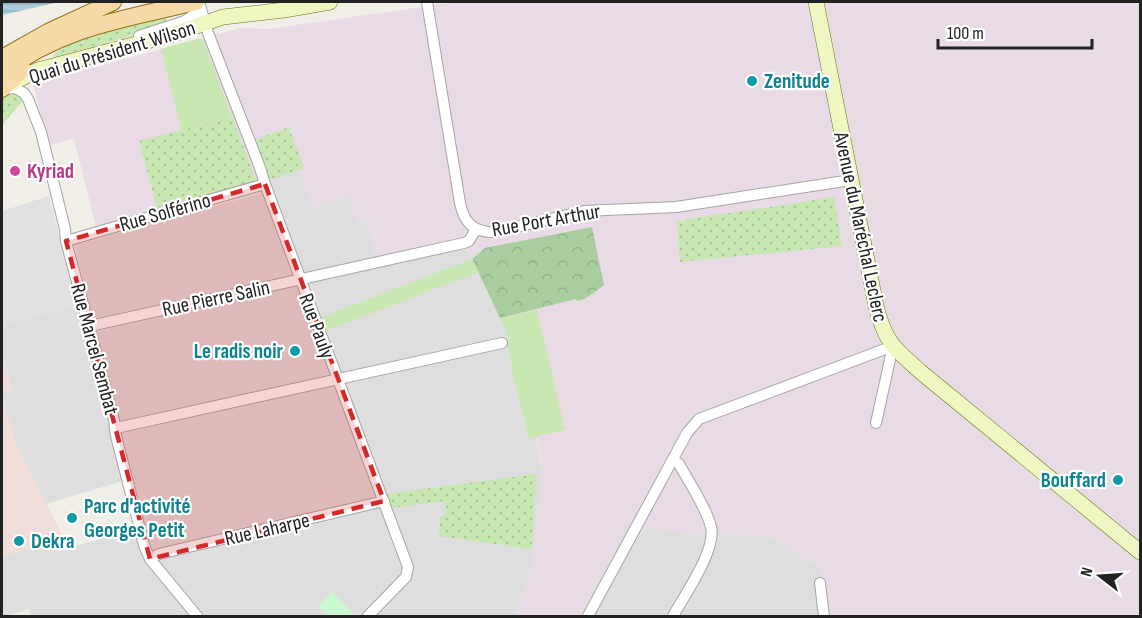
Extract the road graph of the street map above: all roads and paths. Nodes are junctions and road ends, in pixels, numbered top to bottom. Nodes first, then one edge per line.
1 (99, 2) edge
2 (113, 2) edge
3 (198, 2) edge
4 (330, 2) edge
5 (427, 2) edge
6 (816, 2) edge
7 (105, 24) junction
8 (205, 24) junction
9 (2, 45) edge
10 (92, 56) junction
11 (2, 58) edge
12 (2, 73) edge
13 (2, 89) edge
14 (851, 180) junction
15 (265, 184) junction
16 (476, 230) junction
17 (66, 241) junction
18 (301, 280) junction
19 (90, 326) junction
20 (502, 343) dead end
21 (893, 346) junction
22 (336, 379) junction
23 (876, 423) dead end
24 (116, 428) junction
25 (673, 460) junction
26 (384, 501) junction
27 (1140, 552) edge
28 (150, 558) junction
29 (820, 584) dead end
30 (197, 616) edge
31 (368, 616) edge
32 (588, 616) edge
33 (673, 616) edge
34 (824, 616) edge

1 - 9 main road
2 - 11 main road
3 - 7 main road
3 - 8 street, Rue Pauly
3 - 10 street
4 - 8 street, Quai du Président Wilson
5 - 16 street, Rue Port Arthur
6 - 14 street, Avenue du Maréchal Leclerc
7 - 12 main road
7 - 13 main road
8 - 10 street, Quai du Président Wilson
8 - 15 street, Rue Pauly
10 - 13 street, Quai du Président Wilson
13 - 17 street, Rue Marcel Sembat
14 - 16 street, Rue Port Arthur
14 - 21 street, Avenue du Maréchal Leclerc
15 - 17 street, Rue Solférino
15 - 18 street, Rue Pauly
16 - 18 street, Rue Pierre Salin
17 - 19 street, Rue Marcel Sembat
18 - 19 street, Rue Pierre Salin
18 - 22 street, Rue Pauly
19 - 24 street, Rue Marcel Sembat
20 - 22 street
21 - 23 street
21 - 25 street
21 - 27 street, Avenue du Maréchal Leclerc
22 - 24 street
22 - 26 street, Rue Pauly
24 - 28 street, Rue Marcel Sembat
25 - 32 street
25 - 33 street
26 - 28 street, Rue Laharpe
26 - 31 street, Rue Pauly
28 - 30 street, Rue Marcel Sembat
29 - 34 street

